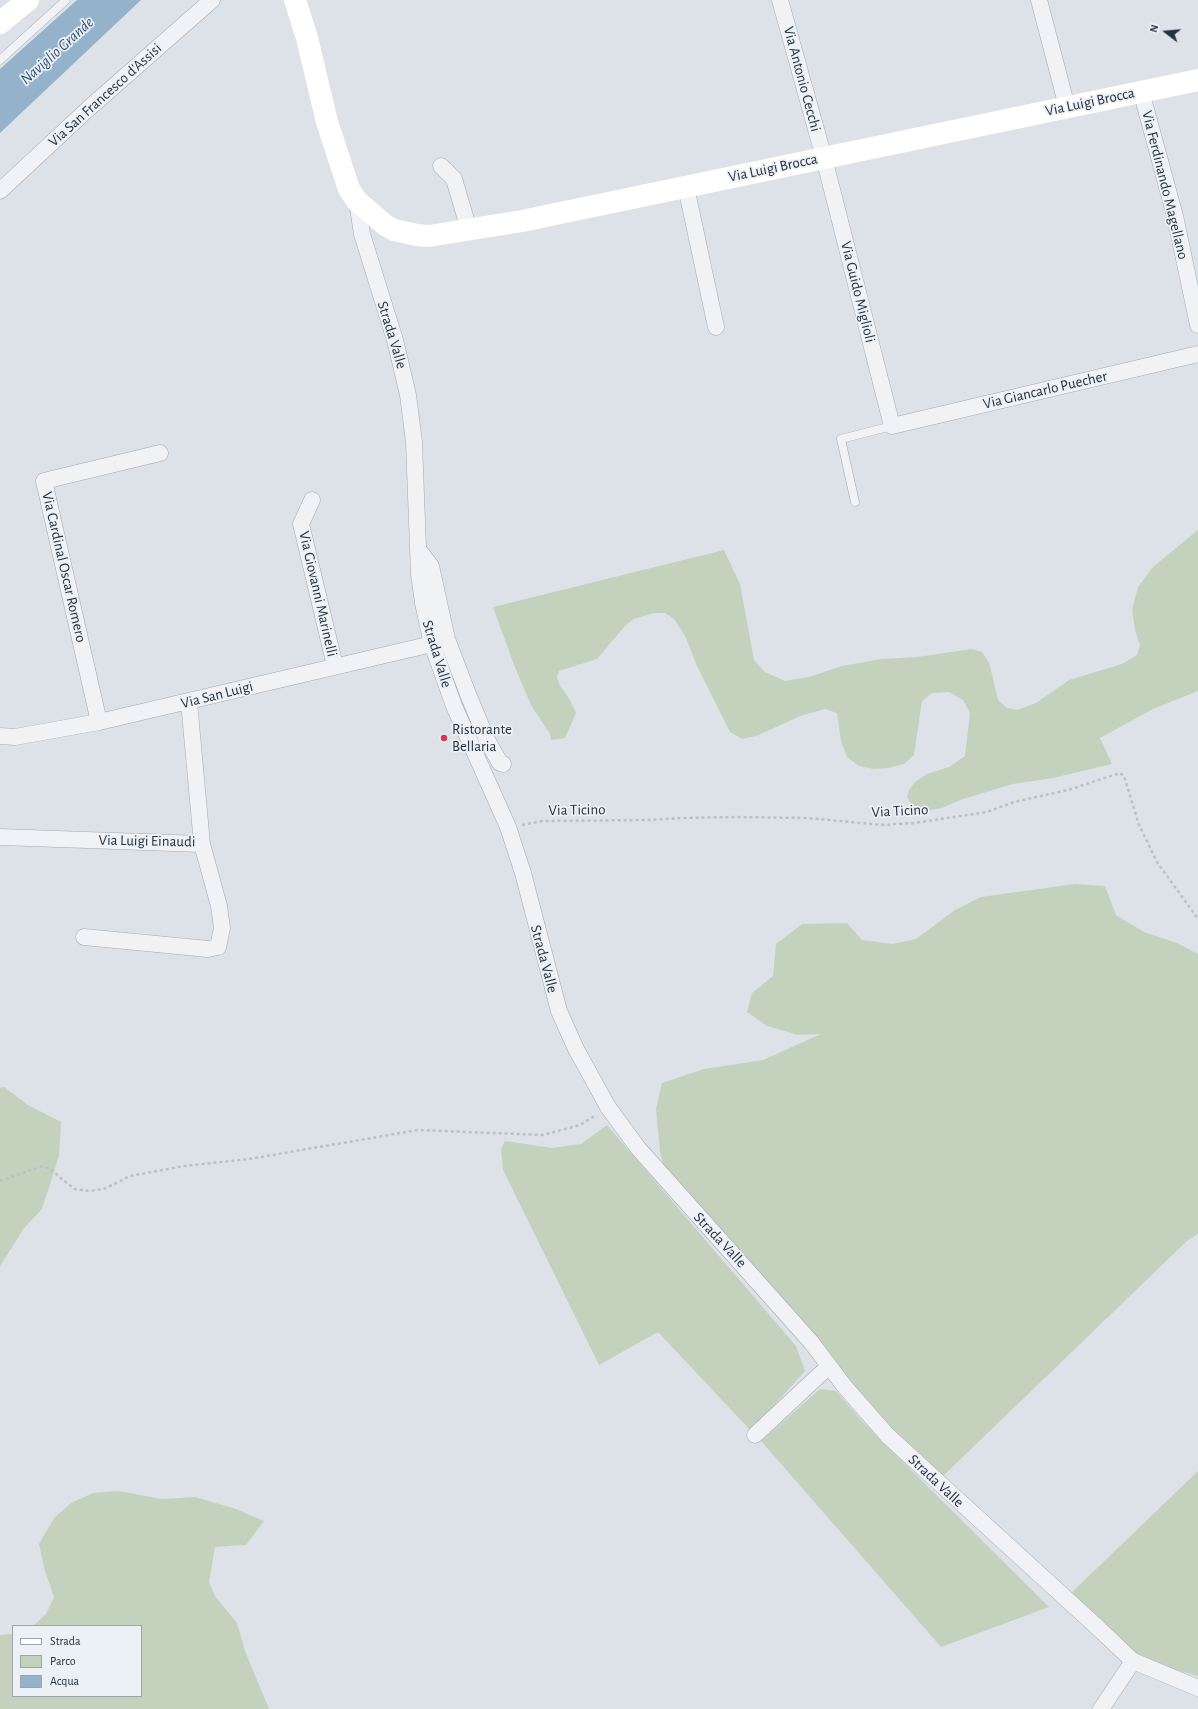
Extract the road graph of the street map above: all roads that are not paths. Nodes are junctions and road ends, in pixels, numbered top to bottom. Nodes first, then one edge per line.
1 (28, 0) edge
2 (66, 0) edge
3 (212, 0) edge
4 (295, 0) edge
5 (780, 0) edge
6 (1038, 0) edge
7 (0, 23) edge
8 (0, 60) edge
9 (1198, 80) edge
10 (1141, 91) junction
11 (1067, 107) junction
12 (824, 158) junction
13 (441, 166) dead end
14 (686, 187) junction
15 (0, 191) edge
16 (357, 202) junction
17 (469, 230) junction
18 (1198, 326) edge
19 (716, 327) dead end
20 (1198, 354) edge
21 (892, 426) junction
22 (160, 453) dead end
23 (312, 500) dead end
24 (856, 502) dead end
25 (418, 549) junction
26 (432, 644) junction
27 (335, 666) junction
28 (189, 702) junction
29 (99, 722) junction
30 (0, 736) edge
31 (503, 764) dead end
32 (0, 837) edge
33 (202, 844) junction
34 (84, 936) dead end
35 (829, 1366) junction
36 (755, 1435) dead end
37 (1133, 1662) junction
38 (1198, 1688) edge
39 (1101, 1709) edge

1 - 7 street
2 - 8 lane
3 - 15 street, Via San Francesco d'Assisi
4 - 16 street, Strada Valle
5 - 12 street, Via Antonio Cecchi
6 - 11 street
9 - 10 street, Via Luigi Brocca
10 - 11 street, Via Luigi Brocca
10 - 18 street, Via Ferdinando Magellano
11 - 12 street, Via Luigi Brocca
12 - 14 street, Via Luigi Brocca
12 - 21 street, Via Guido Miglioli
13 - 17 street
14 - 17 street, Via Luigi Brocca
14 - 19 street
16 - 17 street, Via Luigi Brocca
16 - 25 street, Strada Valle
20 - 21 street, Via Giancarlo Puecher
21 - 24 lane
22 - 29 street, Via Cardinal Oscar Romero
23 - 27 street, Via Giovanni Marinelli
25 - 26 street, Strada Valle
25 - 31 street
26 - 27 street, Via San Luigi
26 - 35 street, Strada Valle
27 - 28 street, Via San Luigi
28 - 29 street, Via San Luigi
28 - 33 street, Via Luigi Einaudi
29 - 30 street, Via San Luigi
32 - 33 street, Via Luigi Einaudi
33 - 34 street
35 - 36 street
35 - 37 street, Strada Valle
37 - 38 street, Strada Valle
37 - 39 street

